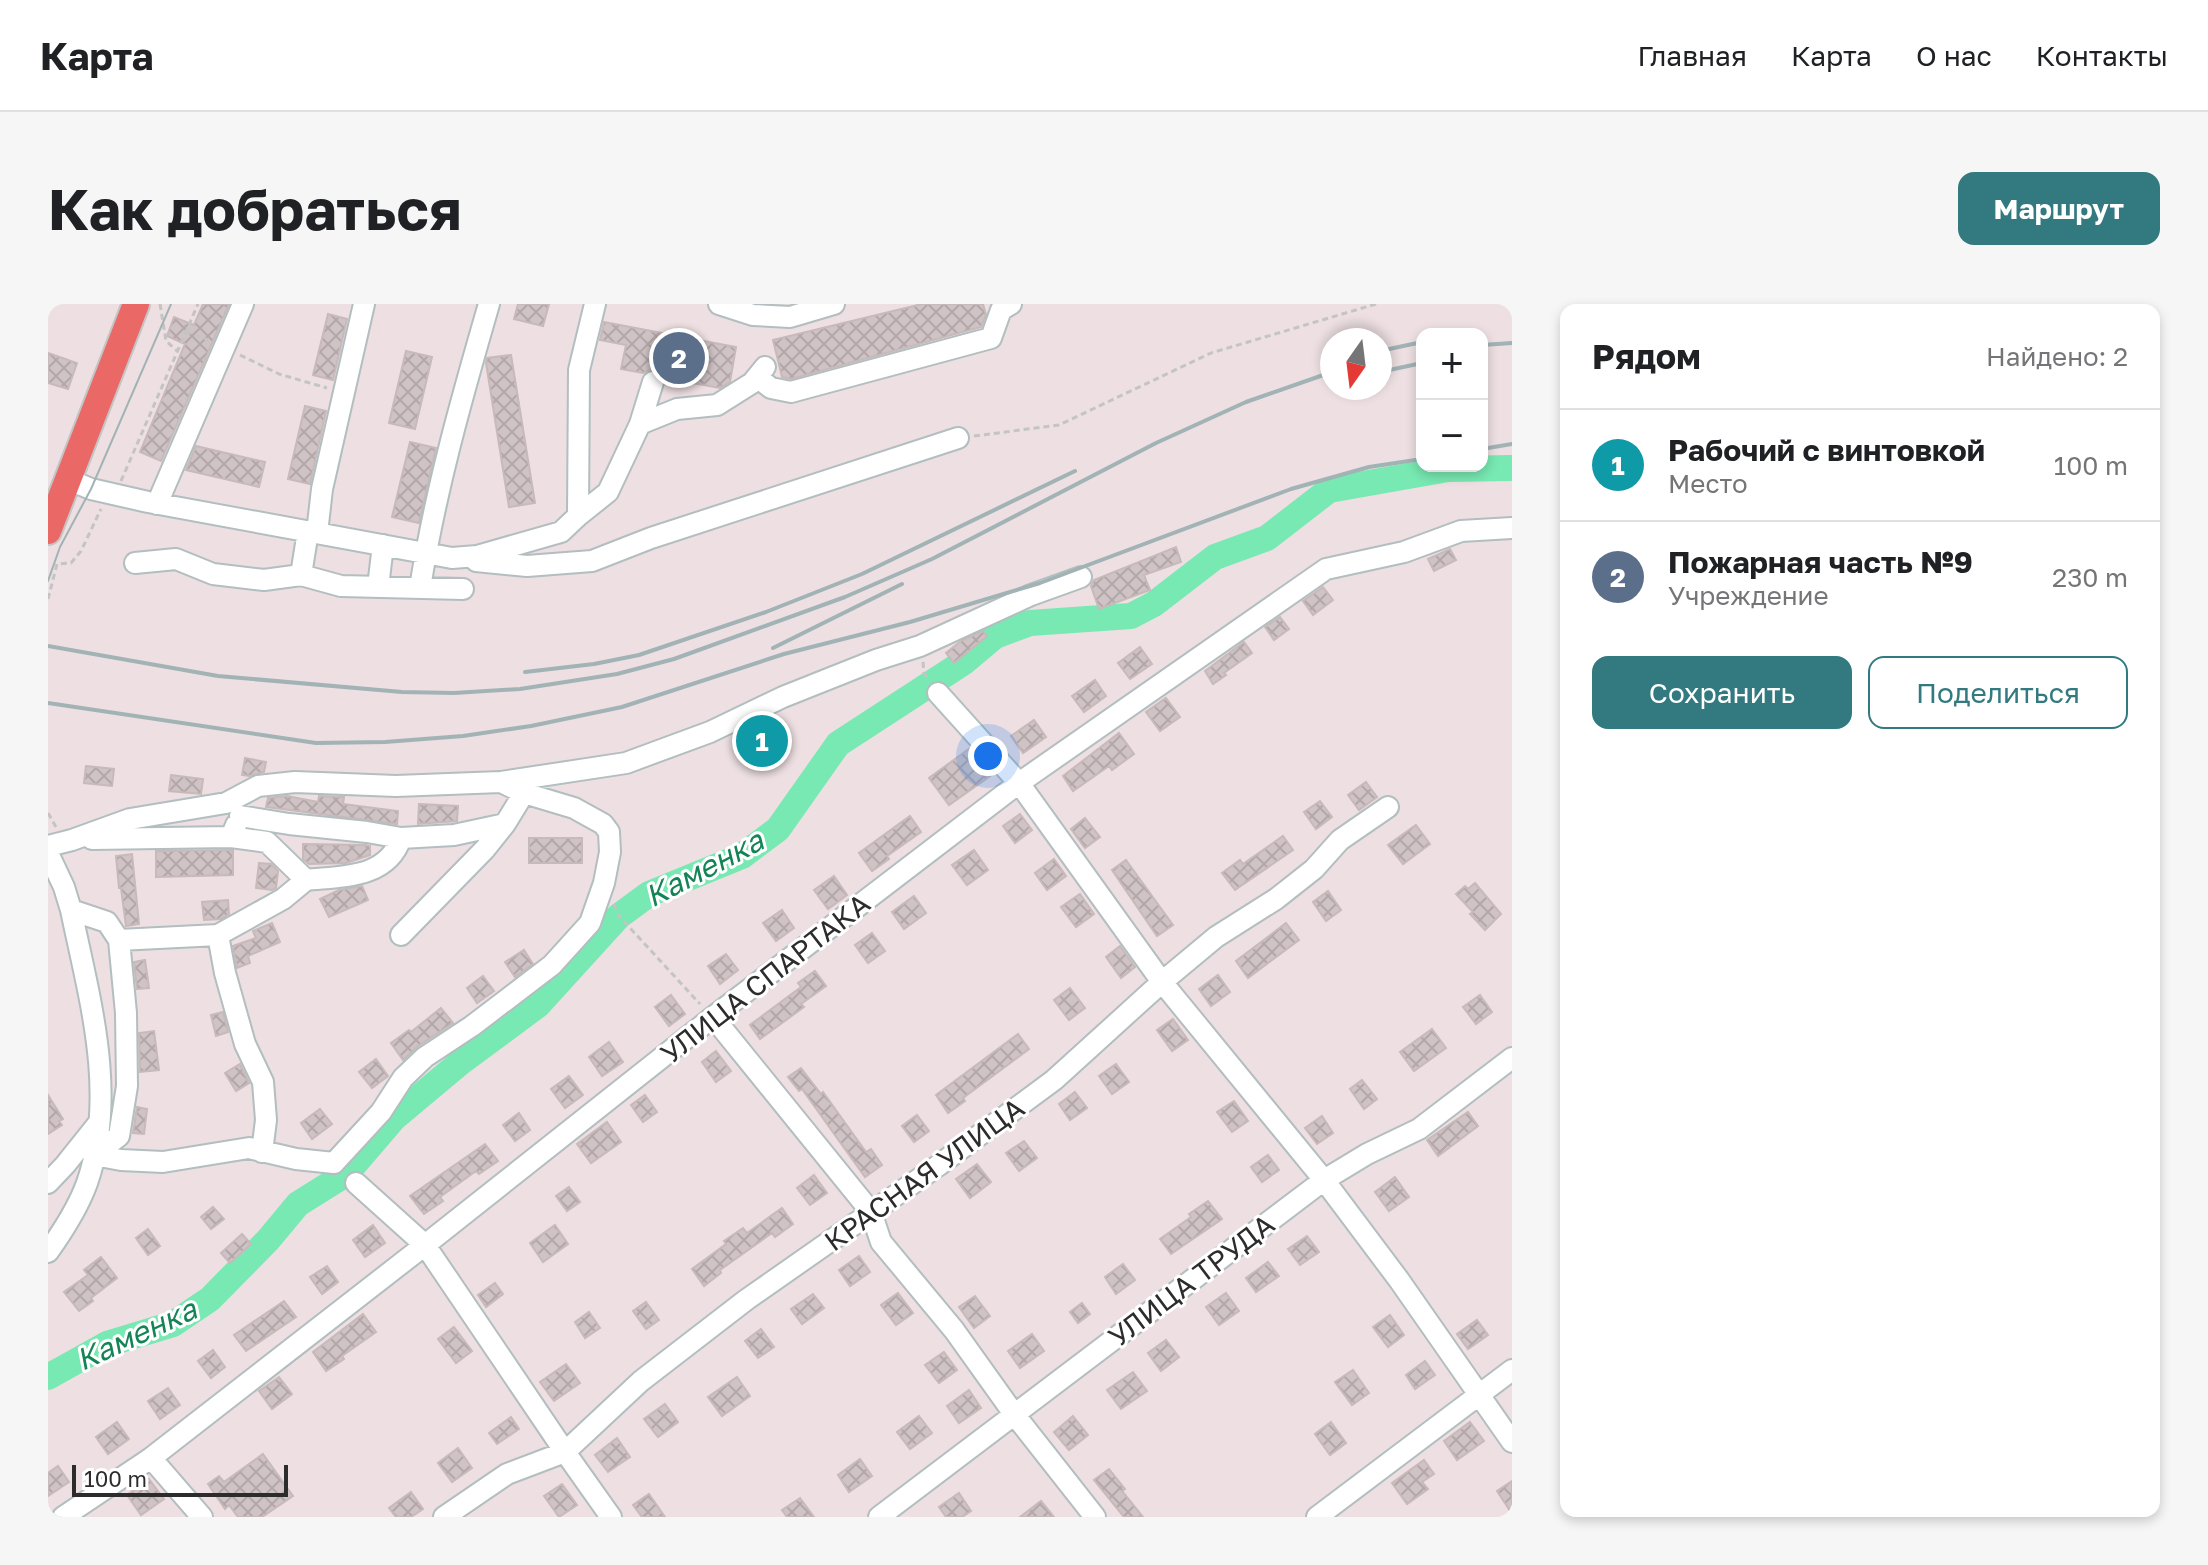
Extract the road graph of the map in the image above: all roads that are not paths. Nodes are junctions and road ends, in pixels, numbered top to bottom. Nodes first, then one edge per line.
1 (136, 304) edge
2 (243, 304) edge
3 (364, 304) edge
4 (489, 304) edge
5 (595, 304) edge
6 (719, 304) edge
7 (834, 304) edge
8 (1011, 304) edge
9 (653, 382) dead end
10 (640, 424) junction
11 (958, 438) road end
12 (67, 479) junction
13 (157, 504) junction
14 (578, 516) junction
15 (1512, 528) edge
16 (48, 531) edge
17 (313, 532) junction
18 (383, 545) junction
19 (426, 553) junction
20 (452, 558) junction
21 (135, 563) dead end
22 (301, 575) junction
23 (1081, 577) dead end
24 (378, 587) junction
25 (420, 588) junction
26 (463, 589) dead end
27 (938, 693) dead end
28 (501, 782) junction
29 (1019, 783) junction
30 (524, 793) junction
31 (242, 795) junction
32 (1388, 807) dead end
33 (240, 816) junction
34 (505, 824) junction
35 (231, 837) junction
36 (401, 838) junction
37 (72, 840) junction
38 (48, 846) edge
39 (48, 853) edge
40 (306, 880) junction
41 (71, 910) junction
42 (218, 935) junction
43 (401, 935) dead end
44 (119, 940) junction
45 (1162, 982) junction
46 (713, 1017) junction
47 (1512, 1058) edge
48 (99, 1122) junction
49 (262, 1152) junction
50 (94, 1155) junction
51 (1324, 1180) junction
52 (48, 1183) edge
53 (356, 1183) dead end
54 (77, 1207) junction
55 (871, 1212) junction
56 (48, 1229) edge
57 (425, 1245) junction
58 (48, 1252) edge
59 (1512, 1370) edge
60 (1478, 1395) junction
61 (1014, 1414) junction
62 (1512, 1442) edge
63 (565, 1452) junction
64 (151, 1458) junction
65 (48, 1508) edge
66 (67, 1514) edge
67 (202, 1517) edge
68 (444, 1517) edge
69 (611, 1517) edge
70 (879, 1517) edge
71 (1095, 1517) edge
72 (1317, 1517) edge

1 - 12 main road
2 - 13 street
3 - 17 street
4 - 19 street
5 - 14 street
6 - 7 street
8 - 10 street
9 - 10 street
10 - 14 street
11 - 20 street
12 - 13 street
12 - 16 main road
13 - 17 street
14 - 20 street
15 - 29 street, УЛИЦА СПАРТАКА
17 - 18 street
17 - 22 street
18 - 19 street
18 - 24 street
19 - 20 street
19 - 25 street
21 - 22 street
22 - 24 street
23 - 28 street
24 - 25 street
25 - 26 street
27 - 29 street
28 - 30 street
28 - 31 street
29 - 45 street
29 - 46 street, УЛИЦА СПАРТАКА
30 - 34 street
30 - 49 street
31 - 33 street
31 - 37 street
32 - 45 street, КРАСНАЯ УЛИЦА
33 - 35 street
33 - 36 street
34 - 36 street
34 - 43 street
35 - 37 street
35 - 40 street
36 - 40 street
37 - 38 street
39 - 41 street
40 - 42 street
41 - 44 street
41 - 48 street
42 - 44 street
42 - 49 street
44 - 50 street
45 - 51 street
45 - 55 street, КРАСНАЯ УЛИЦА
46 - 55 street
46 - 57 street, УЛИЦА СПАРТАКА
47 - 51 street, УЛИЦА ТРУДА
48 - 50 street
48 - 52 street
49 - 50 street
50 - 54 street
51 - 60 street
51 - 61 street, УЛИЦА ТРУДА
53 - 57 street
54 - 56 street
54 - 58 street
55 - 61 street
55 - 63 street, КРАСНАЯ УЛИЦА
57 - 63 street
57 - 64 street, УЛИЦА СПАРТАКА
59 - 60 street
60 - 62 street
60 - 72 street
61 - 70 street, УЛИЦА ТРУДА
61 - 71 street
63 - 68 street, КРАСНАЯ УЛИЦА
63 - 69 street
64 - 66 street, УЛИЦА СПАРТАКА
64 - 67 street
65 - 66 street

